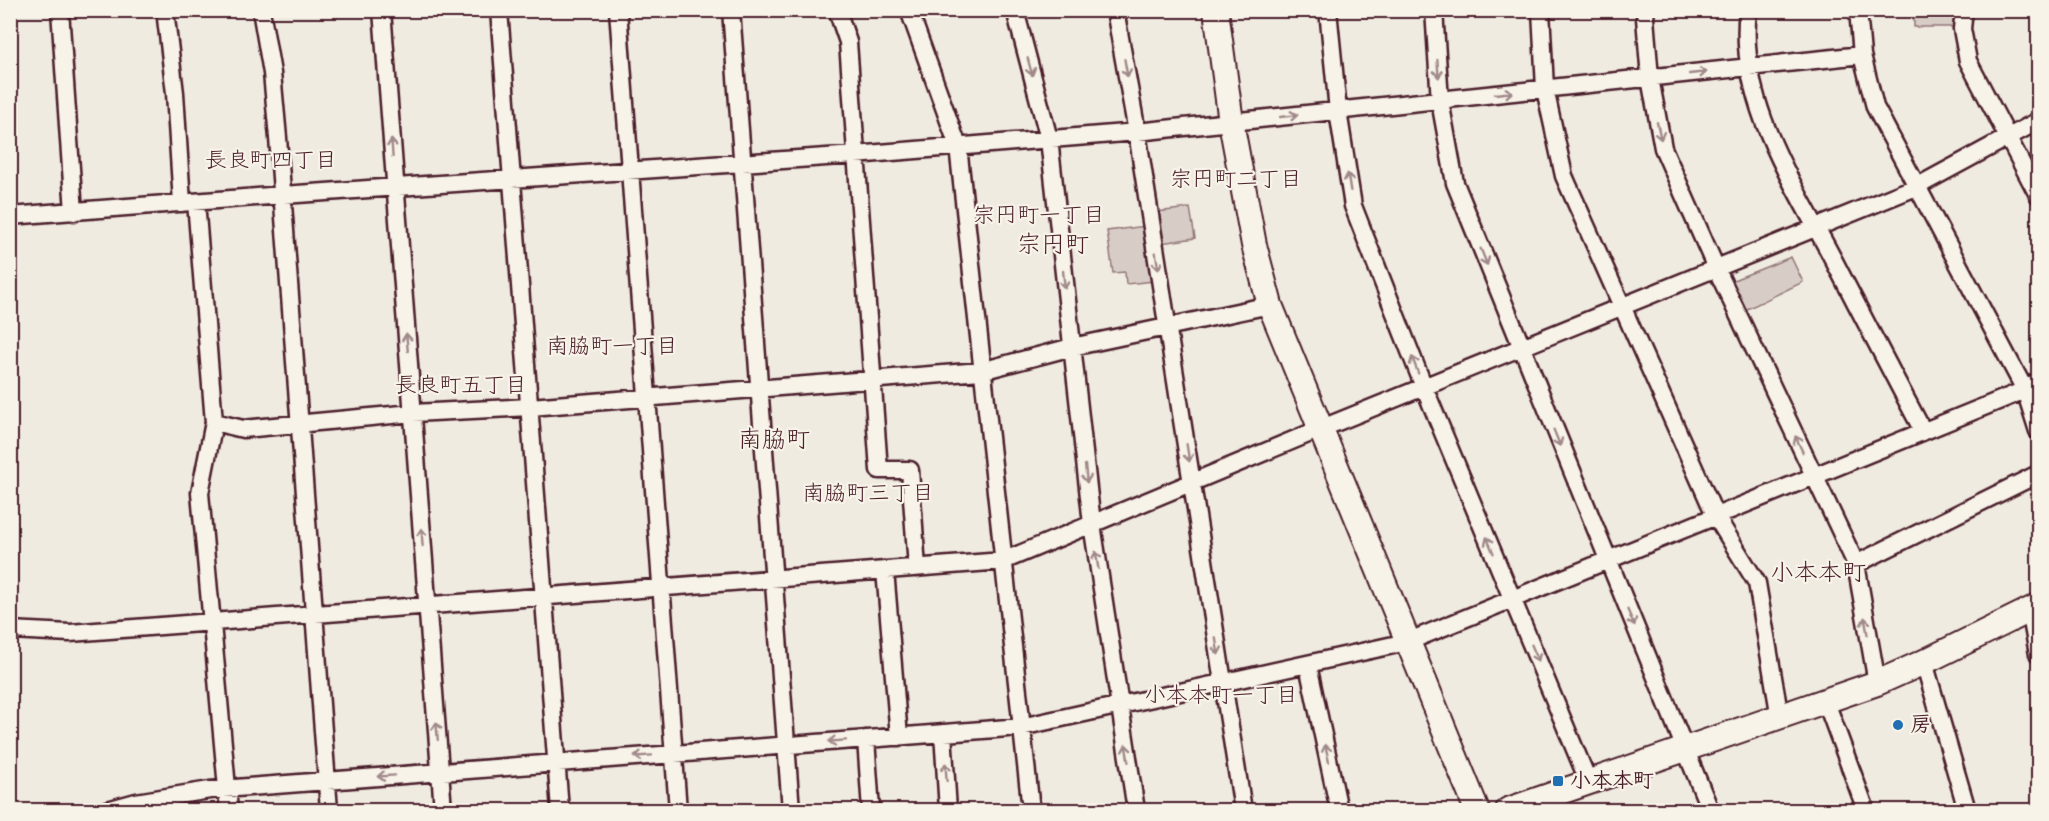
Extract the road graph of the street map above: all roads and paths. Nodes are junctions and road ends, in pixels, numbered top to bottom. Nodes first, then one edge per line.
1 (60, 10) edge
2 (165, 10) edge
3 (261, 10) edge
4 (382, 10) edge
5 (499, 10) edge
6 (618, 10) edge
7 (732, 10) edge
8 (837, 10) edge
9 (909, 10) edge
10 (1015, 10) edge
11 (1116, 10) edge
12 (1216, 10) edge
13 (1328, 10) edge
14 (1434, 10) edge
15 (1541, 10) edge
16 (1646, 10) edge
17 (1748, 10) edge
18 (1858, 10) edge
19 (1964, 10) edge
20 (1862, 55) junction
21 (1750, 68) junction
22 (1650, 78) junction
23 (1545, 89) junction
24 (1440, 100) junction
25 (1338, 111) junction
26 (2038, 121) edge
27 (1231, 122) junction
28 (1137, 132) junction
29 (2008, 138) junction
30 (1049, 139) junction
31 (958, 146) junction
32 (855, 155) junction
33 (743, 162) junction
34 (631, 171) junction
35 (512, 180) junction
36 (1916, 187) junction
37 (394, 188) junction
38 (283, 195) junction
39 (2038, 195) edge
40 (189, 203) junction
41 (74, 212) junction
42 (10, 216) edge
43 (1817, 228) junction
44 (1716, 268) junction
45 (1270, 305) junction
46 (1621, 307) junction
47 (1167, 326) junction
48 (1072, 347) junction
49 (1521, 348) junction
50 (981, 371) junction
51 (873, 380) junction
52 (2032, 385) edge
53 (1424, 387) junction
54 (760, 389) junction
55 (646, 398) junction
56 (530, 407) junction
57 (413, 413) junction
58 (214, 422) junction
59 (300, 423) junction
60 (1320, 429) junction
61 (1923, 431) junction
62 (2038, 431) edge
63 (2038, 474) edge
64 (1814, 476) junction
65 (1193, 482) junction
66 (1715, 515) junction
67 (1092, 524) junction
68 (1003, 561) junction
69 (1607, 561) junction
70 (1856, 564) junction
71 (917, 568) junction
72 (885, 570) junction
73 (773, 579) junction
74 (662, 587) junction
75 (544, 596) junction
76 (1512, 599) junction
77 (426, 606) junction
78 (2034, 608) edge
79 (315, 614) junction
80 (213, 623) junction
81 (10, 630) edge
82 (1407, 642) junction
83 (2038, 654) edge
84 (1924, 663) junction
85 (1308, 665) junction
86 (1223, 682) junction
87 (1877, 683) junction
88 (1826, 702) junction
89 (1120, 706) junction
90 (1780, 718) junction
91 (1022, 727) junction
92 (943, 733) junction
93 (899, 737) junction
94 (866, 739) junction
95 (787, 746) junction
96 (1686, 750) junction
97 (674, 754) junction
98 (556, 763) junction
99 (440, 772) junction
100 (326, 780) junction
101 (1589, 783) junction
102 (226, 789) junction
103 (107, 810) edge
104 (229, 810) edge
105 (329, 810) edge
106 (443, 810) edge
107 (560, 810) edge
108 (678, 810) edge
109 (791, 810) edge
110 (871, 810) edge
111 (948, 810) edge
112 (1031, 810) edge
113 (1136, 810) edge
114 (1243, 810) edge
115 (1339, 810) edge
116 (1477, 810) edge
117 (1508, 810) edge
118 (1710, 810) edge
119 (1866, 810) edge
120 (1966, 810) edge

1 - 41 street
2 - 40 street
3 - 38 street
37 -> 4 street
5 - 35 street
6 - 34 street
7 - 33 street
8 - 32 street
9 - 31 street
10 -> 30 street
11 -> 28 street
12 - 27 street
13 - 25 street
14 -> 24 street
15 - 23 street
16 - 22 street
17 - 21 street
18 - 20 street
19 - 29 street
20 - 21 street
20 - 36 street
22 -> 21 street
21 - 43 street
22 - 23 street
22 -> 44 street
24 -> 23 street
23 - 46 street
24 - 25 street
24 -> 49 street
27 -> 25 street
53 -> 25 street
26 - 29 street
27 - 28 street
27 - 45 street
28 - 30 street
28 -> 47 street
29 - 36 street
29 - 39 street
30 - 31 street
30 -> 48 street
31 - 32 street
31 - 50 street
32 - 33 street
32 - 51 street
33 - 34 street
33 - 54 street
34 - 35 street
34 - 55 street
35 - 37 street
35 - 56 street
36 - 43 street
36 - 52 street
37 - 38 street
57 -> 37 street
38 - 40 street
38 - 59 street
40 - 41 street
40 - 58 street
41 - 42 street
43 - 44 street
43 - 61 street
44 - 46 street
64 -> 44 street
45 - 47 street
45 - 60 street
46 - 49 street
46 - 66 street
47 - 48 street
47 -> 65 street
48 - 50 street
48 -> 67 street
49 - 53 street
49 -> 69 street
50 - 51 street
50 - 68 street
51 - 54 street
51 - 71 street
52 - 61 street
52 - 62 street
53 - 60 street
76 -> 53 street
54 - 55 street
54 - 73 street
55 - 56 street
55 - 74 street
56 - 57 street
56 - 75 street
57 - 59 street
77 -> 57 street
58 - 59 street
58 - 80 street
59 - 79 street
60 - 65 street
60 - 82 street
61 - 64 street
63 - 70 street
64 - 66 street
64 - 70 street
65 - 67 street
65 -> 86 street
66 - 69 street
66 - 90 street
67 - 68 street
89 -> 67 street
68 - 71 street
68 - 91 street
69 - 76 street
69 -> 96 street
87 -> 70 street
71 - 72 street
72 - 73 street
72 - 93 street
73 - 74 street
73 - 95 street
74 - 75 street
74 - 97 street
75 - 77 street
75 - 98 street
76 - 82 street
76 -> 101 street
77 - 79 street
99 -> 77 street
78 - 83 street
78 - 84 street
79 - 80 street
79 - 100 street
80 - 81 street
80 - 102 street
82 - 85 street
82 - 116 street
84 - 87 street
84 - 120 street
85 - 86 street
115 -> 85 street
86 - 89 street
86 - 114 street
87 - 88 street
88 - 90 street
88 - 119 street
89 - 91 street
113 -> 89 street
90 - 96 street
91 - 92 street
91 - 112 street
92 - 93 street
111 -> 92 street
93 - 94 street
94 -> 95 street
94 - 110 street
95 - 97 street
95 - 109 street
96 - 101 street
96 - 118 street
97 -> 98 street
97 - 108 street
98 - 99 street
98 - 107 street
99 -> 100 street
99 - 106 street
100 - 102 street
100 - 105 street
101 - 117 street
102 - 103 street
102 - 104 street

